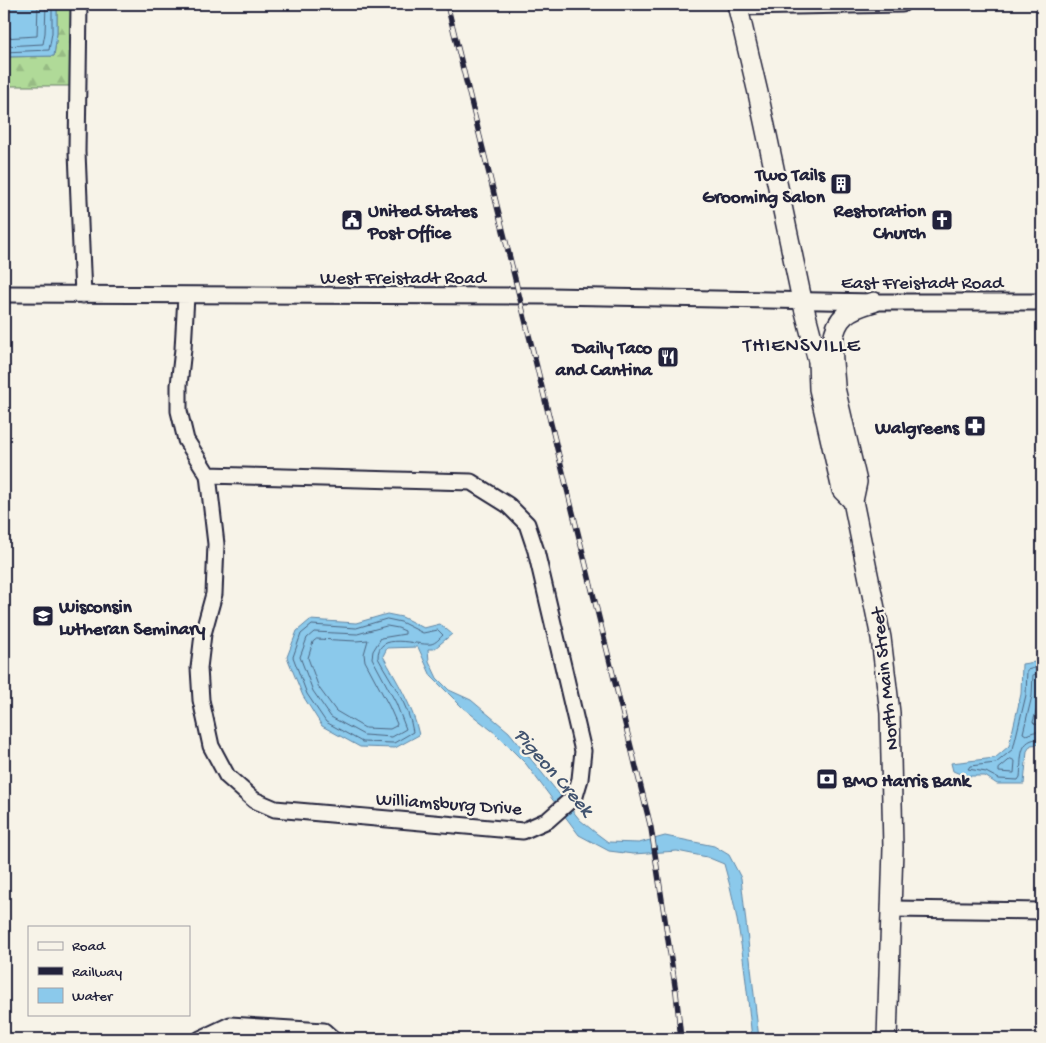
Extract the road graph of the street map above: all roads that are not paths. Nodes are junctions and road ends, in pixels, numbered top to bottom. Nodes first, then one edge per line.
1 (79, 4) edge
2 (902, 4) edge
3 (738, 6) edge
4 (4, 294) edge
5 (83, 295) junction
6 (186, 296) junction
7 (802, 300) junction
8 (874, 302) junction
9 (1042, 302) edge
10 (818, 361) junction
11 (835, 388) junction
12 (208, 475) junction
13 (853, 501) junction
14 (892, 909) junction
15 (1042, 911) edge
16 (200, 1039) edge
17 (333, 1039) edge
18 (887, 1039) edge

1 - 5 street
2 - 3 street
3 - 7 main road, North Main Street
4 - 5 street, West Freistadt Road
5 - 6 street, West Freistadt Road
6 - 7 street, West Freistadt Road
6 - 12 street, Williamsburg Drive
7 - 8 street, East Freistadt Road
7 - 10 main road, North Main Street
8 - 9 street, East Freistadt Road
8 - 11 main road
10 - 11 main road, North Main Street
10 - 13 main road, North Main Street
11 - 13 main road, North Main Street
12 - 12 street, Williamsburg Drive
13 - 14 main road, North Main Street
14 - 15 street
14 - 18 main road, North Main Street
16 - 17 street

